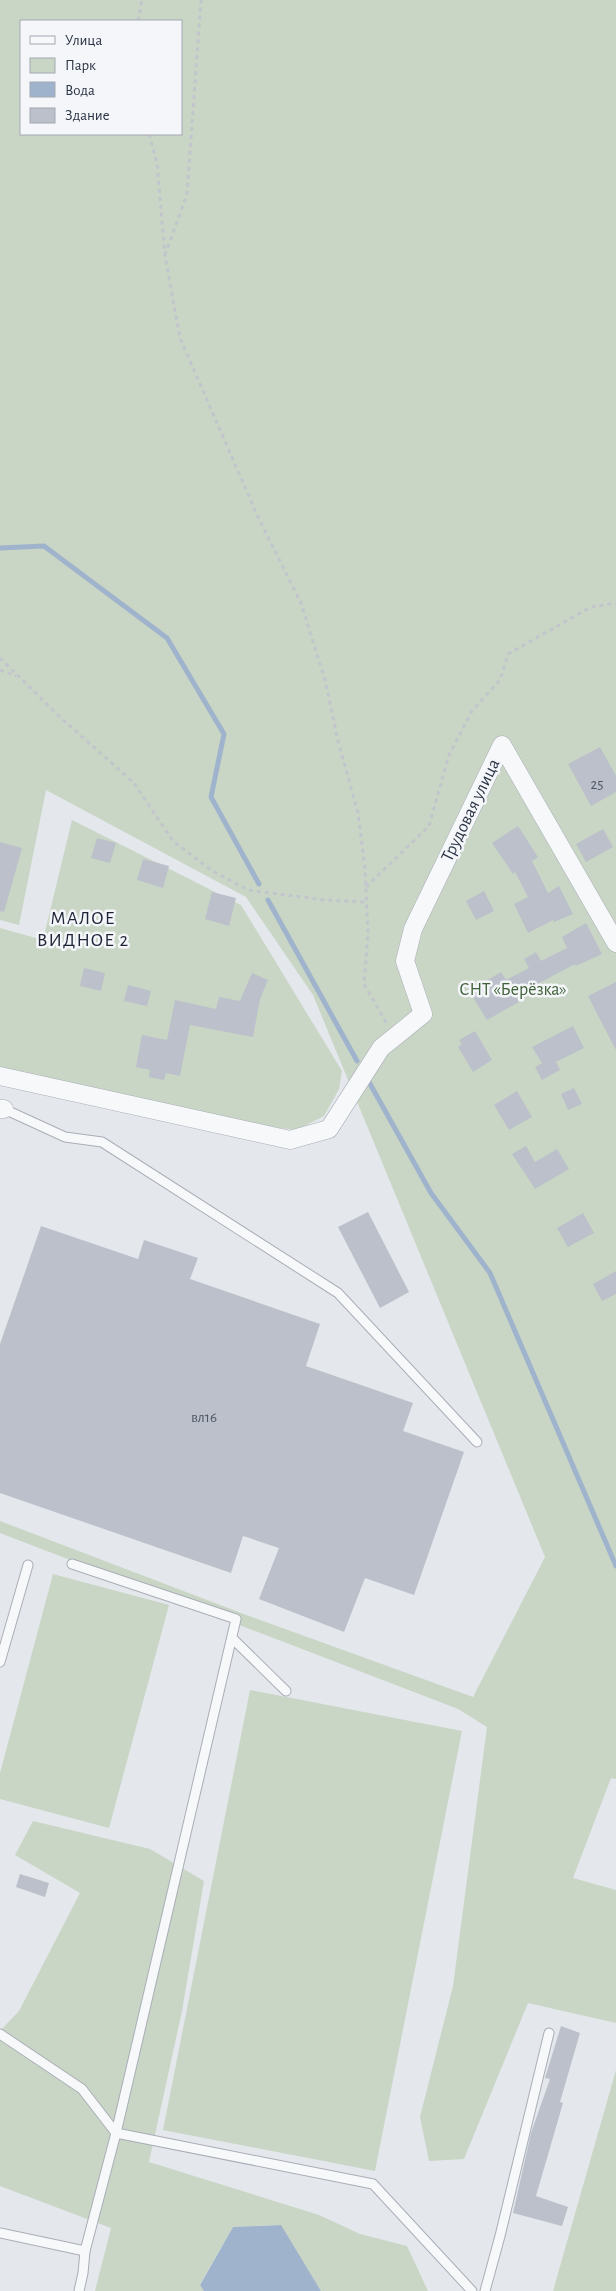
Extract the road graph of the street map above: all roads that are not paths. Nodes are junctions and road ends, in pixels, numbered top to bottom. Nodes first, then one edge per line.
1 (616, 943) edge
2 (0, 1076) edge
3 (2, 1109) edge
4 (477, 1442) dead end
5 (72, 1564) dead end
6 (28, 1565) dead end
7 (232, 1638) junction
8 (0, 1662) edge
9 (286, 1691) dead end
10 (0, 2034) edge
11 (549, 2034) dead end
12 (116, 2133) junction
13 (0, 2233) edge
14 (85, 2251) junction
15 (79, 2291) edge
16 (472, 2291) edge
17 (485, 2291) edge

1 - 2 street, Трудовая улица
3 - 4 lane
5 - 7 lane
6 - 8 lane
7 - 9 lane
7 - 12 lane
10 - 12 lane
11 - 17 lane
12 - 14 lane
12 - 16 lane
13 - 14 lane
14 - 15 lane

